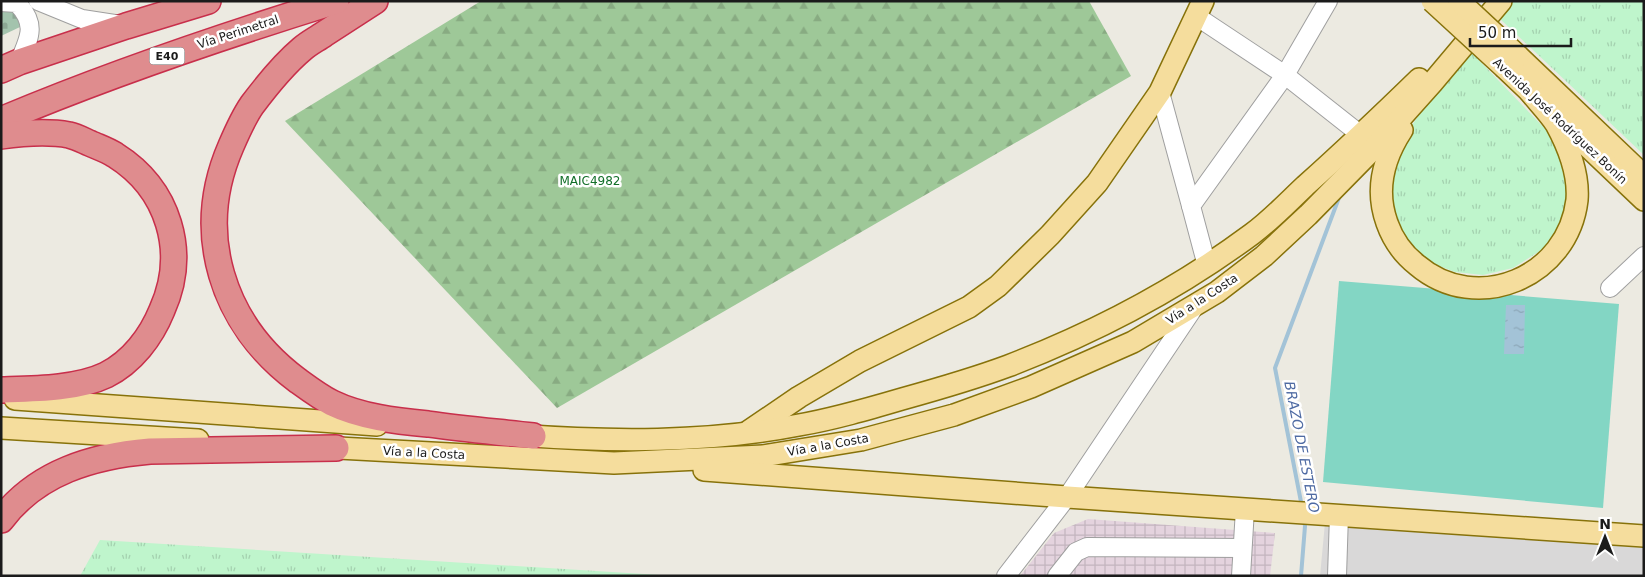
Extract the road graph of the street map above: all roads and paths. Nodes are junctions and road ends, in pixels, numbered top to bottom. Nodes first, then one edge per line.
1 (208, 1) edge
2 (336, 1) edge
3 (375, 1) edge
4 (1328, 1) edge
5 (1432, 1) edge
6 (1459, 1) edge
7 (1483, 1) edge
8 (1501, 1) edge
9 (1, 2) edge
10 (32, 5) edge
11 (1199, 8) edge
12 (126, 26) junction
13 (1512, 62) junction
14 (10, 66) edge
15 (1285, 75) junction
16 (1432, 83) junction
17 (1160, 92) junction
18 (1530, 92) junction
19 (1, 120) edge
20 (1361, 135) junction
21 (1, 136) edge
22 (1644, 176) edge
23 (1644, 200) edge
24 (1191, 206) junction
25 (1644, 256) edge
26 (1207, 266) junction
27 (1610, 288) dead end
28 (1197, 304) junction
29 (1, 390) edge
30 (1, 398) edge
31 (1, 428) edge
32 (746, 433) junction
33 (533, 436) junction
34 (336, 448) junction
35 (614, 463) junction
36 (1067, 497) junction
37 (1245, 509) junction
38 (1339, 516) junction
39 (1, 520) edge
40 (1644, 536) edge
41 (1242, 548) junction
42 (1006, 576) edge
43 (1057, 576) edge
44 (1241, 576) edge
45 (1337, 576) edge

1 - 12 highway
2 - 19 highway, Vía Perimetral / E40
3 - 33 highway
4 - 15 street
5 - 13 main road, Avenida José Rodríguez Bonín, bridge
6 - 13 main road, Avenida José Rodríguez Bonín, bridge
7 - 20 main road, Vía a la Costa
8 - 16 main road, Vía a la Costa
9 - 10 street
10 - 12 street
10 - 14 street
11 - 15 street
11 - 17 main road
12 - 14 highway
13 - 18 main road, Avenida José Rodríguez Bonín
13 - 22 main road, Avenida José Rodríguez Bonín
15 - 20 street
15 - 24 street
16 - 18 main road
16 - 28 main road, Vía a la Costa
17 - 24 street
17 - 32 main road
18 - 23 main road, Avenida José Rodríguez Bonín
20 - 26 main road, Vía a la Costa
21 - 29 highway
24 - 26 street
25 - 27 street
26 - 32 main road, Vía a la Costa
28 - 35 main road, Vía a la Costa
28 - 36 street
30 - 33 main road, Vía a la Costa
31 - 34 main road, Vía a la Costa
32 - 33 main road, Vía a la Costa
34 - 35 main road, Vía a la Costa
34 - 39 highway
35 - 36 main road
36 - 37 main road
36 - 42 street
37 - 38 main road
37 - 41 street
38 - 40 main road
38 - 45 street
41 - 43 street
41 - 44 street

